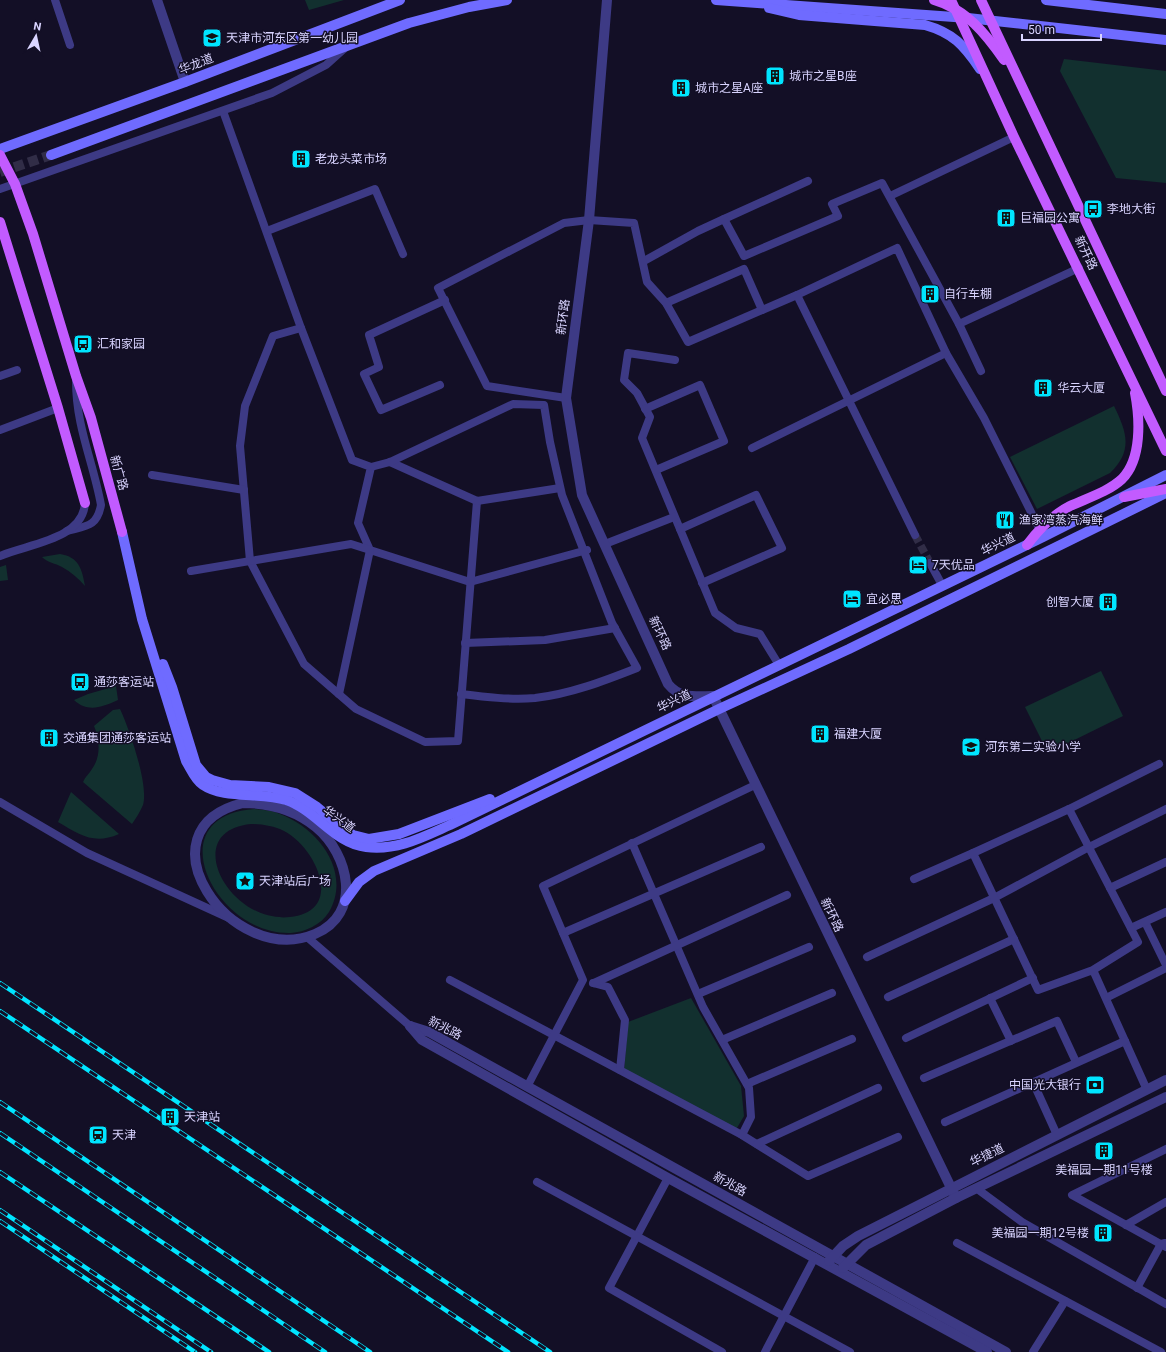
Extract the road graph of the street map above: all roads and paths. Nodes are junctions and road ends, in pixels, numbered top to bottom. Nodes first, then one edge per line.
1 (55, 0) edge
2 (157, 0) edge
3 (400, 0) edge
4 (507, 0) edge
5 (607, 0) edge
6 (716, 0) edge
7 (934, 0) edge
8 (981, 0) edge
9 (1046, 0) edge
10 (752, 2) junction
11 (958, 11) edge
12 (1166, 14) edge
13 (990, 20) junction
14 (1166, 40) edge
15 (350, 43) junction
16 (70, 44) dead end
17 (1017, 77) junction
18 (185, 82) junction
19 (989, 82) junction
20 (223, 111) junction
21 (1014, 137) junction
22 (0, 150) edge
23 (0, 155) edge
24 (51, 155) tunnel mouth
25 (808, 181) dead end
26 (15, 184) junction
27 (0, 189) edge
28 (890, 196) junction
29 (589, 220) junction
30 (724, 220) junction
31 (0, 222) edge
32 (266, 231) junction
33 (403, 254) dead end
34 (644, 261) dead end
35 (1079, 268) junction
36 (797, 295) junction
37 (445, 300) junction
38 (666, 302) junction
39 (762, 310) junction
40 (959, 324) junction
41 (301, 328) junction
42 (946, 353) junction
43 (675, 360) dead end
44 (16, 370) dead end
45 (981, 371) dead end
46 (0, 376) edge
47 (76, 376) junction
48 (1132, 379) junction
49 (440, 385) dead end
50 (1166, 391) edge
51 (566, 398) junction
52 (848, 402) junction
53 (58, 408) junction
54 (645, 408) junction
55 (0, 430) edge
56 (752, 448) dead end
57 (1166, 451) edge
58 (390, 462) junction
59 (371, 467) junction
60 (656, 470) junction
61 (152, 475) dead end
62 (1166, 475) edge
63 (1166, 480) edge
64 (560, 488) junction
65 (244, 490) junction
66 (1164, 490) edge
67 (1124, 496) junction
68 (477, 501) junction
69 (85, 504) joint
70 (674, 517) junction
71 (680, 530) junction
72 (67, 531) junction
73 (1041, 533) junction
74 (915, 535) tunnel mouth
75 (604, 544) junction
76 (370, 550) junction
77 (586, 550) junction
78 (0, 556) edge
79 (250, 561) junction
80 (930, 563) tunnel mouth
81 (191, 571) dead end
82 (470, 582) junction
83 (702, 583) junction
84 (942, 585) junction
85 (615, 628) junction
86 (465, 643) junction
87 (151, 644) junction
88 (779, 665) junction
89 (339, 694) junction
90 (461, 694) junction
91 (713, 696) junction
92 (719, 709) junction
93 (1159, 764) dead end
94 (192, 772) joint
95 (755, 785) junction
96 (517, 792) junction
97 (0, 802) edge
98 (1069, 809) junction
99 (1166, 809) edge
100 (632, 843) junction
101 (761, 847) dead end
102 (1089, 847) junction
103 (973, 853) junction
104 (1166, 862) edge
105 (914, 879) dead end
106 (1110, 888) junction
107 (654, 894) junction
108 (787, 895) dead end
109 (994, 898) junction
110 (345, 901) junction
111 (1166, 912) edge
112 (231, 919) junction
113 (1145, 922) junction
114 (1131, 928) junction
115 (563, 933) junction
116 (307, 937) junction
117 (1014, 939) junction
118 (677, 946) junction
119 (809, 947) dead end
120 (867, 957) dead end
121 (1166, 967) edge
122 (1093, 970) junction
123 (1032, 978) junction
124 (450, 980) dead end
125 (583, 980) junction
126 (594, 983) junction
127 (832, 993) dead end
128 (698, 994) junction
129 (888, 997) dead end
130 (990, 998) junction
131 (1106, 998) junction
132 (410, 1026) junction
133 (554, 1035) junction
134 (906, 1038) dead end
135 (852, 1039) dead end
136 (722, 1040) junction
137 (1011, 1040) junction
138 (1126, 1042) junction
139 (1076, 1062) junction
140 (620, 1070) junction
141 (924, 1078) dead end
142 (1033, 1082) junction
143 (1162, 1082) edge
144 (747, 1084) junction
145 (527, 1087) junction
146 (878, 1088) dead end
147 (1147, 1090) junction
148 (1165, 1099) edge
149 (944, 1122) dead end
150 (1057, 1134) junction
151 (742, 1135) junction
152 (898, 1137) dead end
153 (756, 1144) junction
154 (1166, 1149) edge
155 (668, 1178) junction
156 (537, 1182) dead end
157 (950, 1188) junction
158 (976, 1188) junction
159 (956, 1198) junction
160 (1166, 1202) edge
161 (1126, 1225) junction
162 (637, 1236) junction
163 (957, 1243) dead end
164 (1164, 1245) edge
165 (815, 1257) junction
166 (830, 1260) junction
167 (843, 1268) junction
168 (1137, 1288) junction
169 (1065, 1301) junction
170 (1166, 1304) edge
171 (784, 1316) junction
172 (722, 1352) edge
173 (765, 1352) edge
174 (850, 1352) edge
175 (987, 1352) edge
176 (1006, 1352) edge
177 (1033, 1352) edge
178 (1161, 1352) edge

1 - 16 street
2 - 18 street
3 - 18 main road, 华龙道
4 - 15 main road
5 - 29 street, 新环路
6 - 10 main road
7 - 11 main road
8 - 13 main road, 新开路
9 - 12 main road
10 - 11 main road
10 - 19 main road
11 - 13 main road
11 - 17 main road
11 - 19 main road, 新开路
13 - 14 main road
13 - 17 main road, 新开路
15 - 20 street
15 - 24 main road
17 - 50 main road, 新开路
18 - 22 main road, 华龙道
19 - 21 main road, 新开路
20 - 26 street
20 - 32 street
21 - 28 street
21 - 35 main road, 新开路
23 - 26 main road, 新广路
25 - 30 street
26 - 27 street
26 - 47 main road, 新广路
28 - 30 street
28 - 40 street
29 - 37 street
29 - 38 street
29 - 51 street, 新环路
30 - 34 street
31 - 53 main road
32 - 33 street
32 - 41 street
35 - 40 street
35 - 48 main road, 新开路
36 - 39 street
36 - 42 street
36 - 52 street
37 - 49 street
37 - 51 street
38 - 39 street
38 - 39 street
40 - 45 street
41 - 59 street
41 - 65 street
42 - 52 street
42 - 73 street
43 - 54 street
44 - 46 street
47 - 72 street
47 - 87 main road, 新广路
48 - 57 main road, 新开路
48 - 73 main road
51 - 75 street, 新环路
52 - 56 street
52 - 74 street
53 - 55 street
53 - 69 main road
54 - 60 street
54 - 60 street
58 - 59 street
58 - 64 street
58 - 68 street
59 - 76 street
60 - 70 street
61 - 65 street
62 - 67 main road
63 - 66 main road
64 - 68 street
64 - 77 street
65 - 79 street
66 - 67 main road
66 - 92 main road
67 - 73 main road
68 - 82 street
69 - 72 street
70 - 71 street
70 - 75 street
71 - 83 street
71 - 83 street
72 - 78 street
73 - 84 main road, 华兴道
75 - 91 street, 新环路
76 - 79 street
76 - 82 street
76 - 89 street
77 - 82 street
77 - 85 street
79 - 81 street
79 - 89 street
80 - 84 street
82 - 86 street
83 - 88 street
84 - 88 main road, 华兴道
85 - 86 street
85 - 90 street
86 - 90 street
87 - 94 main road, 新广路
87 - 96 main road
88 - 91 main road, 华兴道
89 - 90 street
91 - 92 street, 新环路
91 - 96 main road, 华兴道
92 - 95 street, 新环路
92 - 110 main road
93 - 98 street
94 - 96 main road, 华兴道
95 - 100 street
95 - 157 street, 新环路
97 - 112 street
98 - 102 street
98 - 103 street
99 - 102 street
100 - 107 street
100 - 115 street
101 - 107 street
102 - 106 street
102 - 109 street
103 - 105 street
103 - 109 street
104 - 106 street
106 - 114 street
107 - 115 street
107 - 118 street
108 - 118 street
109 - 117 street
109 - 120 street
110 - 112 street
110 - 116 street
111 - 113 street
112 - 116 street
113 - 114 street
113 - 121 street
114 - 122 street
115 - 125 street
116 - 132 street
117 - 123 street
117 - 129 street
118 - 126 street
118 - 128 street
119 - 128 street
121 - 131 street
122 - 123 street
122 - 131 street
123 - 130 street
124 - 133 street
125 - 126 street
125 - 133 street
126 - 140 street
127 - 136 street
128 - 136 street
130 - 134 street
130 - 137 street
131 - 138 street
132 - 145 street, 新兆路
132 - 155 street, 新兆路
133 - 140 street
133 - 145 street
135 - 144 street
136 - 144 street
137 - 139 street
137 - 141 street
138 - 139 street
138 - 147 street
139 - 142 street
140 - 151 street
142 - 149 street
142 - 150 street
143 - 147 street, 华捷道
143 - 148 street
144 - 151 street
145 - 166 street, 新兆路
146 - 153 street
147 - 150 street, 华捷道
148 - 158 street, 华捷道
150 - 157 street, 华捷道
151 - 153 street
152 - 153 street
154 - 161 street
155 - 162 street
155 - 165 street, 新兆路
156 - 162 street
157 - 159 street, 新环路
157 - 166 street, 华捷道
158 - 159 street, 华捷道
158 - 168 street
159 - 167 street, 华捷道
160 - 161 street
161 - 164 street
162 - 171 street
162 - 172 street
163 - 169 street
164 - 168 street
165 - 166 street, 新兆路
165 - 171 street
166 - 167 street, 新兆路
167 - 175 street, 新兆路
167 - 176 street, 新兆路
168 - 170 street
169 - 177 street
169 - 178 street
171 - 173 street
171 - 174 street

